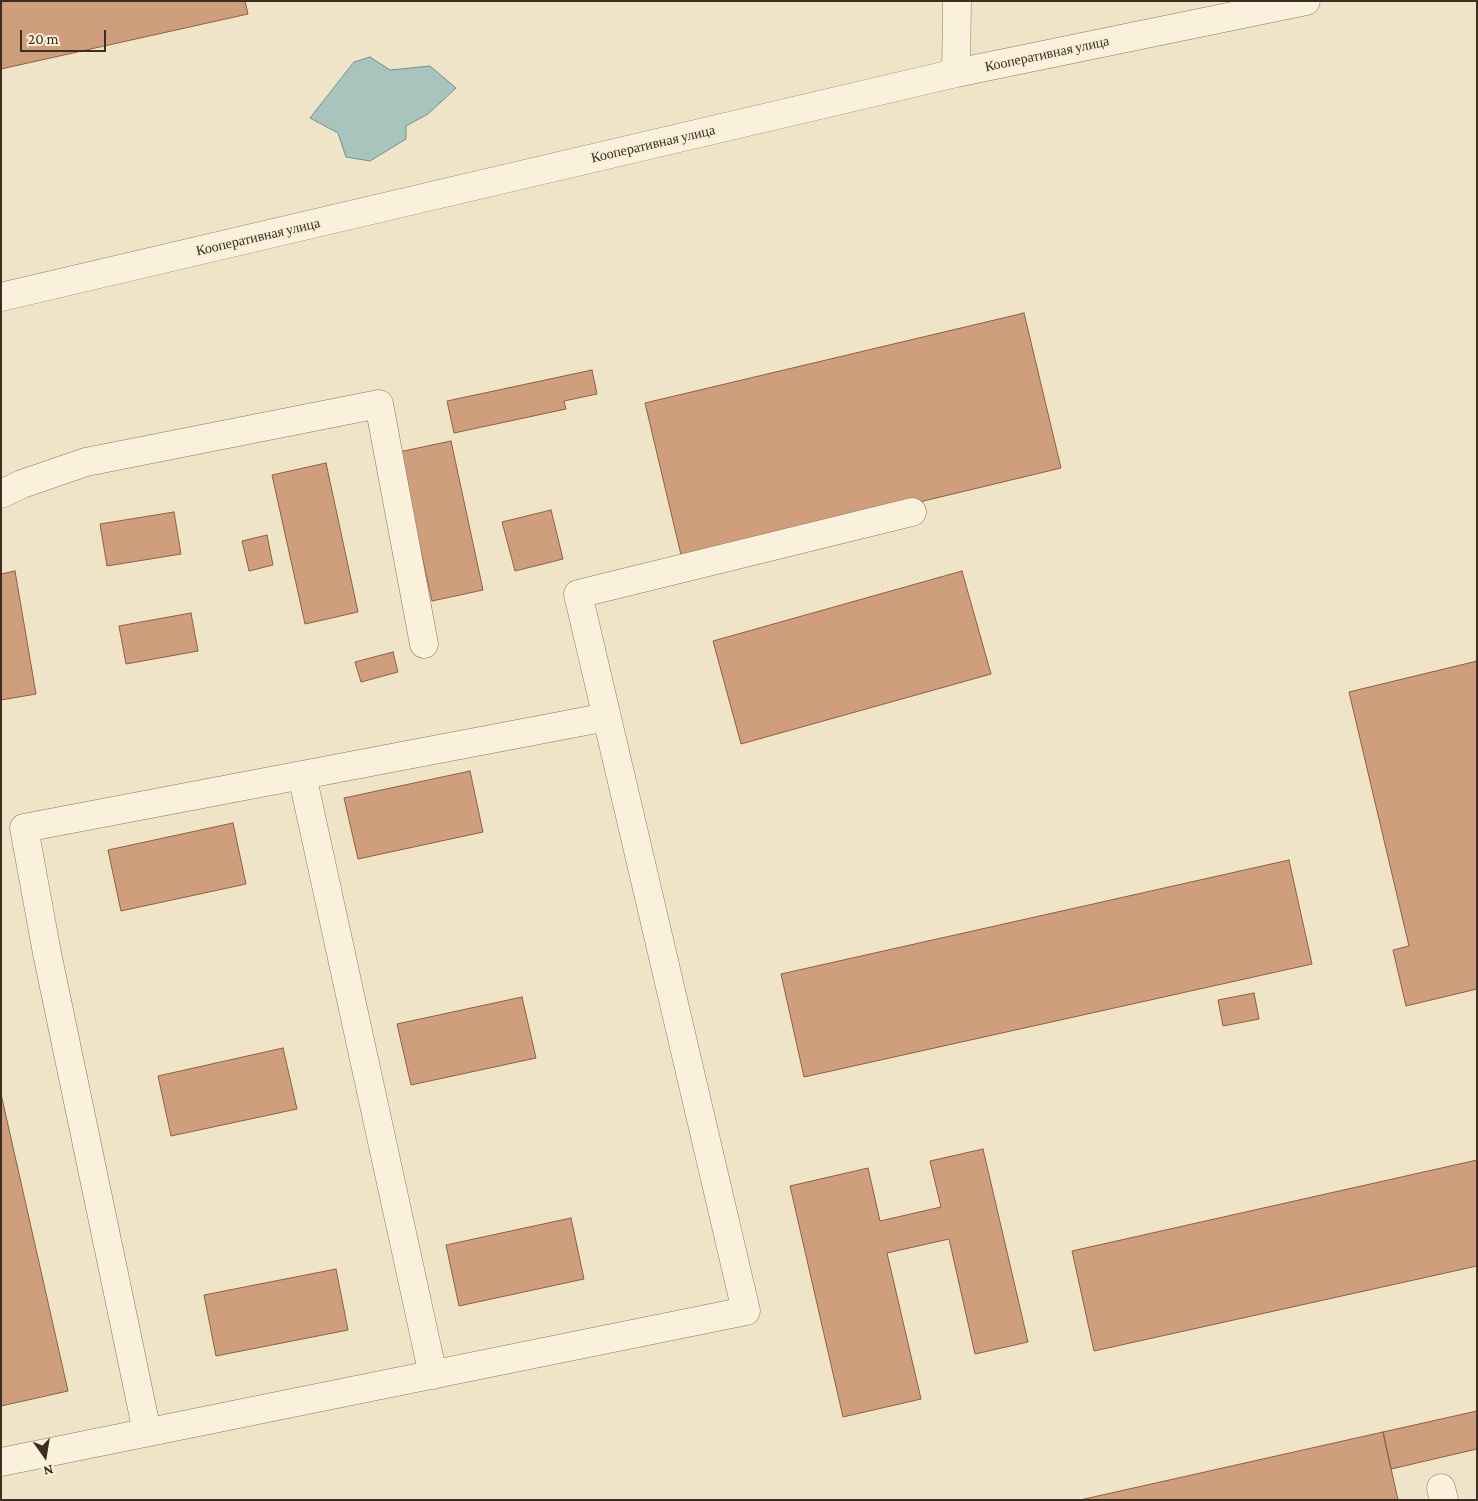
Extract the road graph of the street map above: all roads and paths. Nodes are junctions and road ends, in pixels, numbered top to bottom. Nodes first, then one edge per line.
1 (957, 1) edge
2 (1306, 1) edge
3 (956, 73) junction
4 (1, 297) edge
5 (1, 494) edge
6 (912, 512) dead end
7 (424, 644) dead end
8 (607, 717) junction
9 (302, 775) junction
10 (433, 1375) junction
11 (147, 1432) junction
12 (1, 1462) edge

1 - 3 street
2 - 3 street, Кооперативная улица
3 - 4 street, Кооперативная улица
5 - 7 street
6 - 8 street
8 - 9 street
8 - 10 street
9 - 10 street
9 - 11 street
10 - 11 street
11 - 12 street

